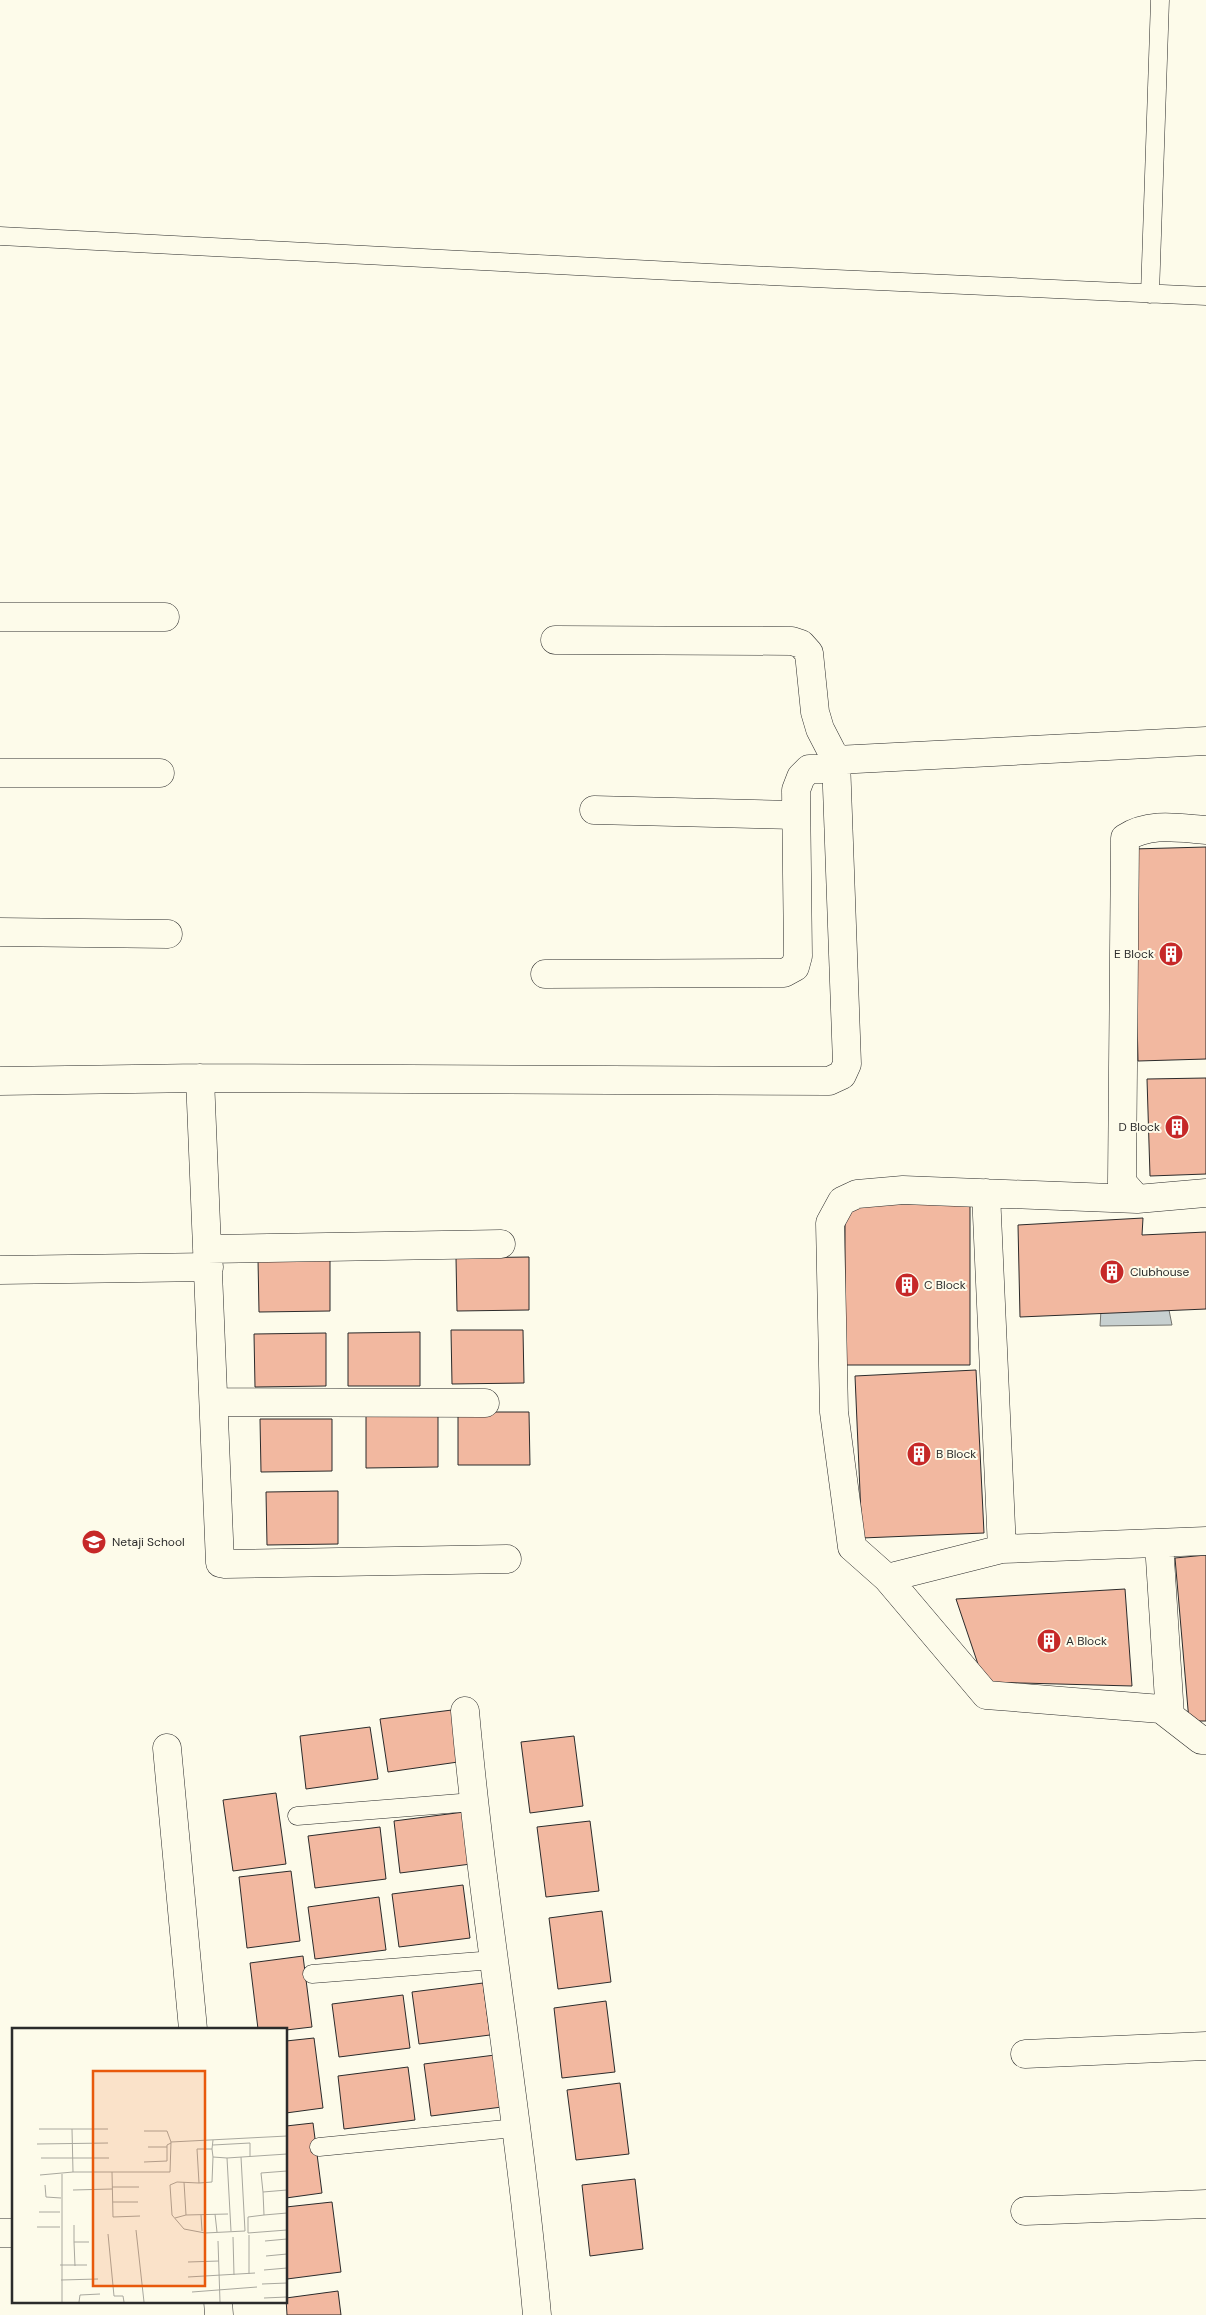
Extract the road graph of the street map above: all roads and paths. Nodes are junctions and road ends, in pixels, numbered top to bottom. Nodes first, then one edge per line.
1 (1160, 0) edge
2 (0, 236) edge
3 (1150, 294) junction
4 (1206, 296) edge
5 (0, 617) edge
6 (165, 617) dead end
7 (555, 640) dead end
8 (1206, 740) edge
9 (836, 764) junction
10 (0, 773) edge
11 (160, 773) dead end
12 (594, 810) dead end
13 (796, 815) junction
14 (1206, 830) edge
15 (0, 932) edge
16 (168, 934) dead end
17 (545, 974) dead end
18 (200, 1078) junction
19 (0, 1081) edge
20 (1206, 1193) edge
21 (986, 1194) junction
22 (1137, 1199) junction
23 (501, 1244) dead end
24 (208, 1258) junction
25 (0, 1270) edge
26 (214, 1402) junction
27 (485, 1403) dead end
28 (1206, 1541) edge
29 (1159, 1543) junction
30 (1002, 1549) junction
31 (506, 1559) dead end
32 (887, 1578) junction
33 (465, 1711) dead end
34 (1170, 1716) junction
35 (1206, 1740) edge
36 (167, 1748) dead end
37 (473, 1802) junction
38 (297, 1816) dead end
39 (494, 1960) junction
40 (312, 1974) dead end
41 (193, 2028) edge
42 (1206, 2046) edge
43 (1025, 2054) dead end
44 (516, 2128) junction
45 (319, 2146) dead end
46 (1206, 2204) edge
47 (1025, 2211) dead end
48 (218, 2302) edge
49 (219, 2315) edge
50 (537, 2315) edge

1 - 3 lane
2 - 3 lane
3 - 4 lane
5 - 6 street
7 - 9 street
8 - 9 street
9 - 13 street
9 - 18 street
10 - 11 street
12 - 13 street
13 - 17 street
14 - 22 street
15 - 16 street
18 - 19 street
18 - 24 street
20 - 22 street
21 - 22 street
21 - 30 street
21 - 32 street
23 - 24 street
24 - 25 street
24 - 26 street
26 - 27 street
26 - 31 street
28 - 29 street
29 - 30 street
29 - 34 street
30 - 32 street
32 - 34 street
33 - 37 street
34 - 35 street
36 - 41 street
37 - 38 lane
37 - 39 street
39 - 40 lane
39 - 44 street
42 - 43 street
44 - 45 lane
44 - 50 street
46 - 47 street
48 - 49 street

